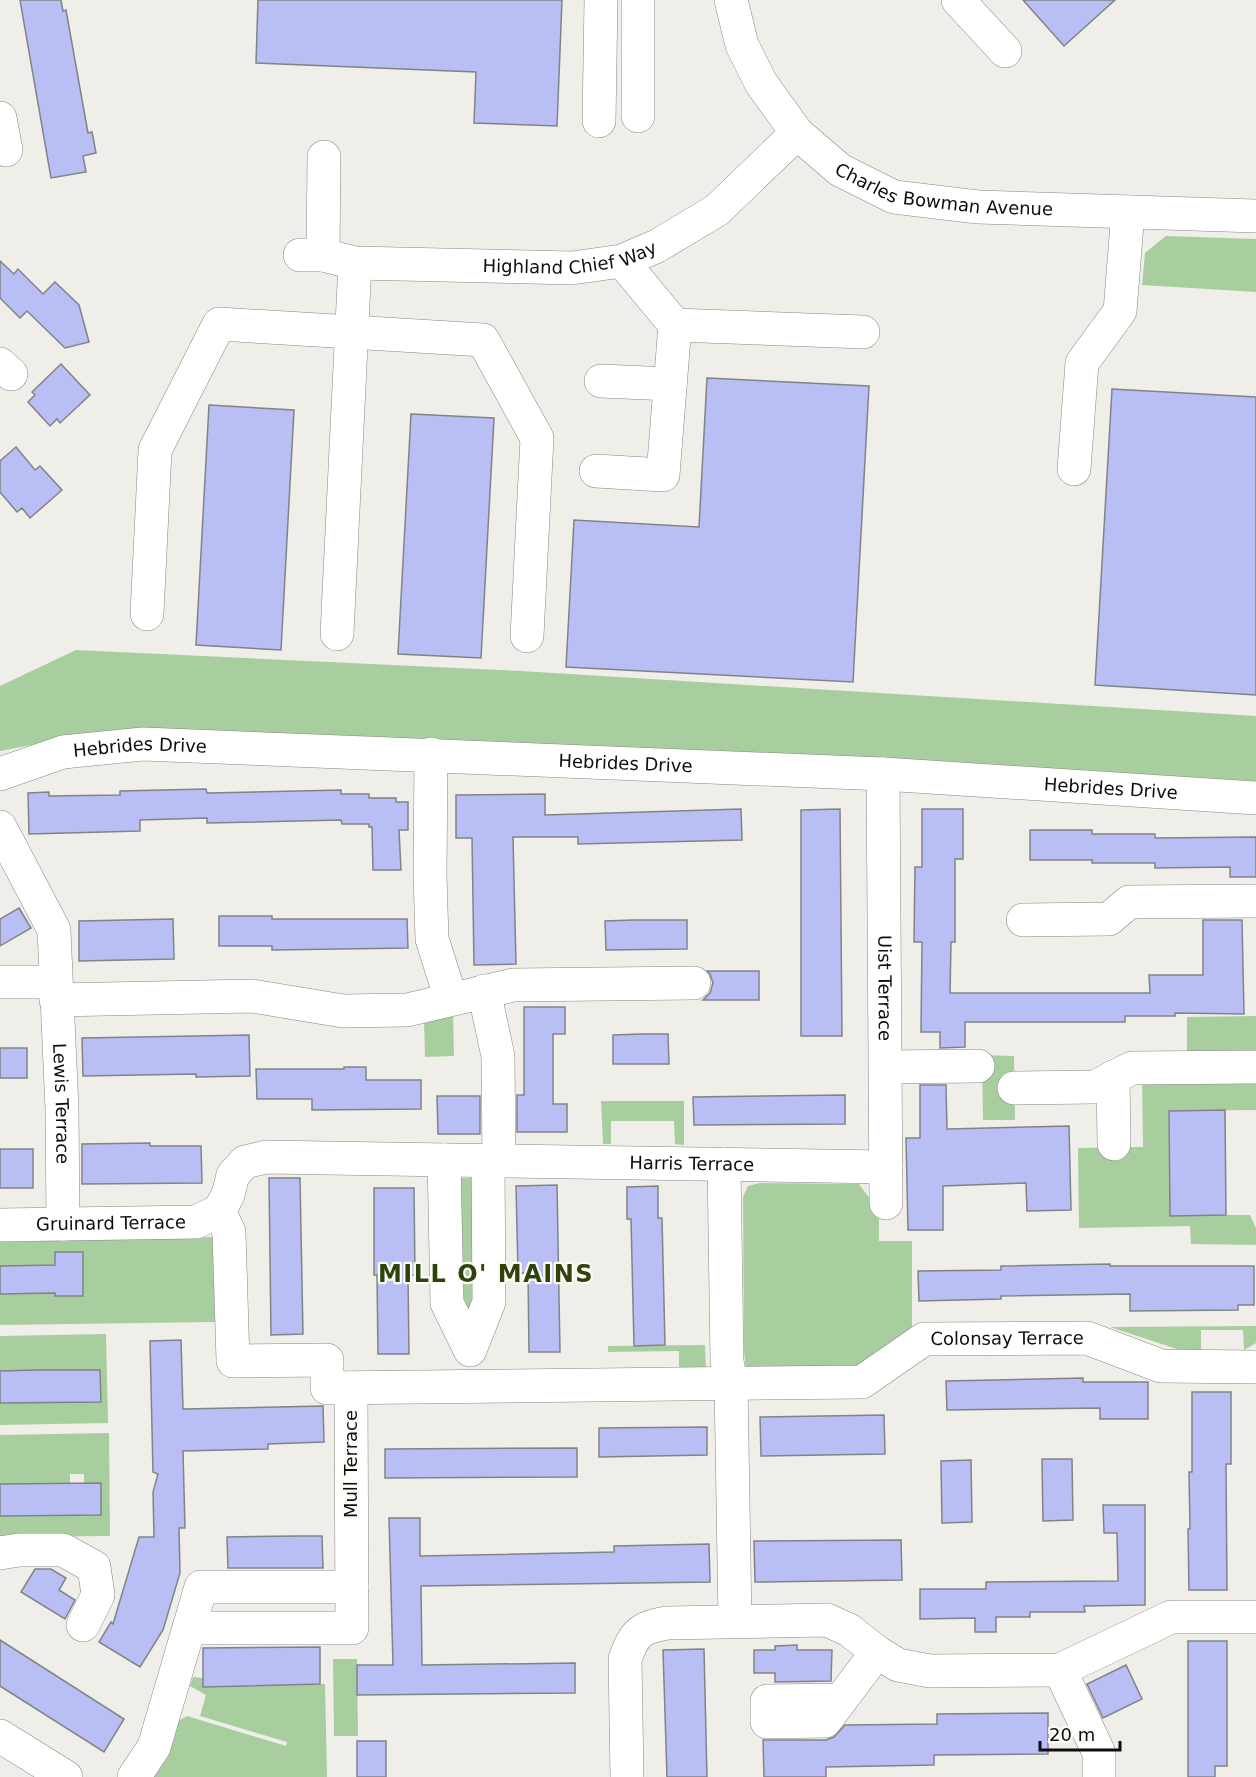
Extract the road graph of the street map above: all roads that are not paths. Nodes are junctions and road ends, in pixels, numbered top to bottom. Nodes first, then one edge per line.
1 (601, 0) edge
2 (638, 0) edge
3 (731, 0) edge
4 (958, 0) edge
5 (1005, 51) dead end
6 (638, 116) dead end
7 (0, 118) edge
8 (599, 121) dead end
9 (797, 133) junction
10 (6, 150) dead end
11 (324, 157) dead end
12 (1128, 212) junction
13 (1256, 216) edge
14 (622, 261) junction
15 (355, 263) junction
16 (675, 325) junction
17 (351, 331) junction
18 (862, 332) dead end
19 (601, 381) dead end
20 (670, 384) junction
21 (1074, 469) dead end
22 (597, 471) dead end
23 (147, 614) dead end
24 (337, 634) dead end
25 (527, 636) dead end
26 (431, 754) junction
27 (0, 774) edge
28 (883, 774) junction
29 (1256, 798) edge
30 (0, 827) edge
31 (1256, 901) edge
32 (1023, 920) dead end
33 (0, 982) edge
34 (694, 983) dead end
35 (55, 991) junction
36 (484, 991) junction
37 (451, 999) junction
38 (978, 1066) dead end
39 (886, 1067) junction
40 (1256, 1067) edge
41 (1113, 1077) junction
42 (1014, 1088) dead end
43 (1114, 1144) dead end
44 (444, 1160) junction
45 (493, 1161) junction
46 (724, 1164) junction
47 (886, 1167) junction
48 (886, 1203) dead end
49 (219, 1211) junction
50 (63, 1224) junction
51 (0, 1225) edge
52 (470, 1350) junction
53 (1256, 1367) edge
54 (731, 1383) junction
55 (471, 1387) junction
56 (351, 1388) junction
57 (0, 1553) edge
58 (1256, 1617) edge
59 (735, 1621) junction
60 (83, 1625) dead end
61 (877, 1652) junction
62 (1060, 1670) junction
63 (840, 1700) dead end
64 (0, 1736) edge
65 (66, 1777) edge
66 (134, 1777) edge
67 (627, 1777) edge
68 (1099, 1777) edge

1 - 8 street
2 - 6 street
3 - 9 street, Charles Bowman Avenue
4 - 5 street
7 - 10 street
9 - 12 street, Charles Bowman Avenue
9 - 14 street, Highland Chief Way
11 - 15 street, Highland Chief Way
12 - 13 street, Charles Bowman Avenue
12 - 21 street
14 - 15 street, Highland Chief Way
14 - 16 street
15 - 17 street
16 - 18 street
16 - 20 street
17 - 23 street
17 - 24 street
17 - 25 street
19 - 20 street
20 - 22 street
26 - 27 street, Hebrides Drive
26 - 28 street, Hebrides Drive
26 - 37 street
28 - 29 street, Hebrides Drive
28 - 39 street, Uist Terrace
30 - 35 street, Lewis Terrace
31 - 32 street
33 - 35 street
34 - 36 street
35 - 37 street
35 - 50 street, Lewis Terrace
36 - 37 street
36 - 45 street
38 - 39 street
39 - 47 street, Uist Terrace
40 - 41 street
41 - 42 street
41 - 43 street
44 - 45 street, Harris Terrace
44 - 49 street, Harris Terrace
44 - 52 street
45 - 46 street, Harris Terrace
45 - 52 street
46 - 47 street, Harris Terrace
46 - 54 street
47 - 48 street, Uist Terrace
49 - 50 street, Gruinard Terrace
49 - 56 street, Mull Terrace
50 - 51 street, Gruinard Terrace
52 - 55 street
53 - 54 street, Colonsay Terrace
54 - 55 street, Colonsay Terrace
54 - 59 street
55 - 56 street, Colonsay Terrace
56 - 66 street, Mull Terrace
57 - 60 street
58 - 62 street
59 - 61 street
59 - 67 street
61 - 62 street
61 - 63 street
62 - 68 street
64 - 65 street

